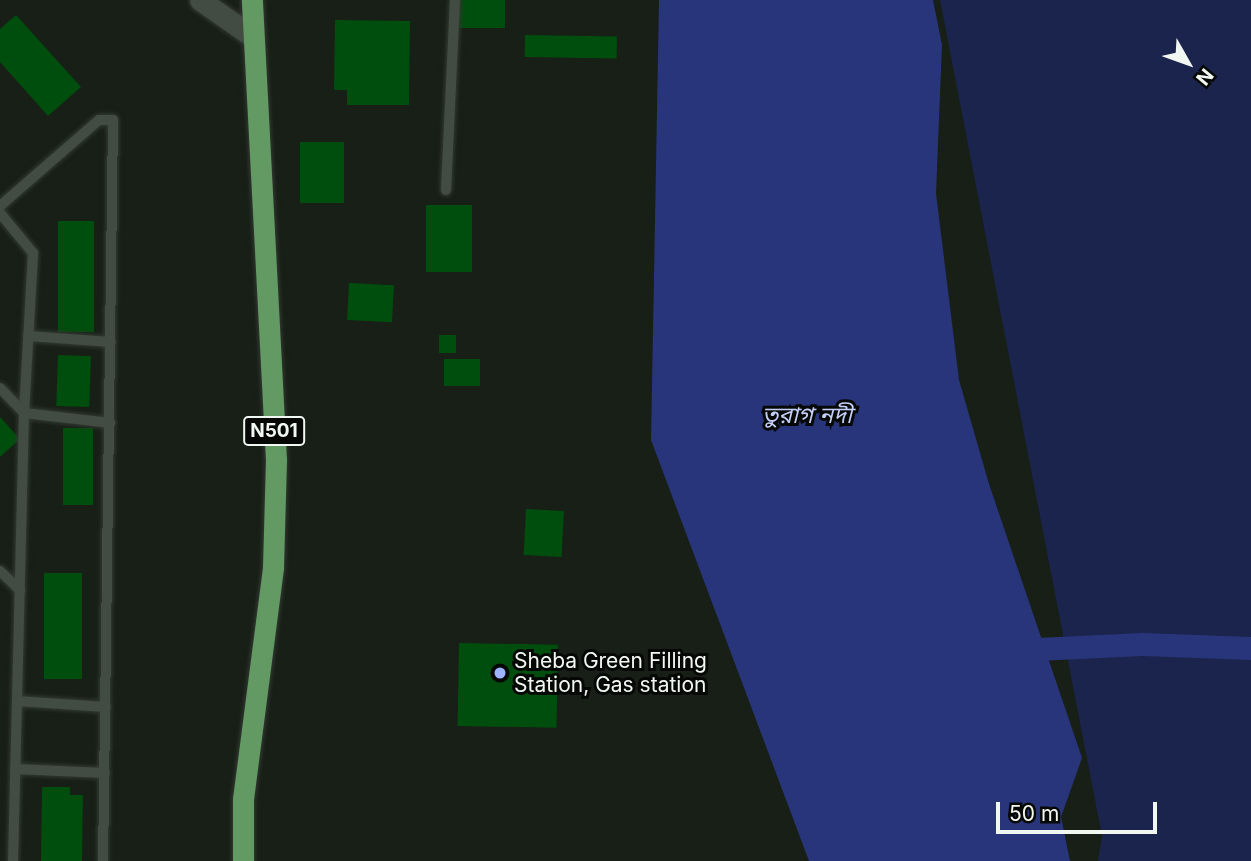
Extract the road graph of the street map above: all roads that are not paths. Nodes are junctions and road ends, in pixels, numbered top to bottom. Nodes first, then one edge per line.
1 (200, 0) edge
2 (252, 0) edge
3 (455, 0) edge
4 (253, 37) junction
5 (446, 190) dead end
6 (0, 206) edge
7 (0, 213) edge
8 (28, 336) junction
9 (111, 342) junction
10 (0, 388) edge
11 (24, 414) junction
12 (110, 423) junction
13 (0, 570) edge
14 (20, 590) junction
15 (17, 701) junction
16 (106, 707) junction
17 (15, 769) junction
18 (105, 774) junction
19 (13, 861) edge
20 (103, 861) edge
21 (243, 861) edge

1 - 4 main road
2 - 4 highway, N501
3 - 5 lane
4 - 21 highway, N501
6 - 9 lane
7 - 8 lane
8 - 9 lane
8 - 11 lane
9 - 12 lane
10 - 11 lane
11 - 12 lane
11 - 14 lane
12 - 16 lane
13 - 14 lane
14 - 15 lane
15 - 16 lane
15 - 17 lane
16 - 18 lane
17 - 18 lane
17 - 19 lane
18 - 20 lane

